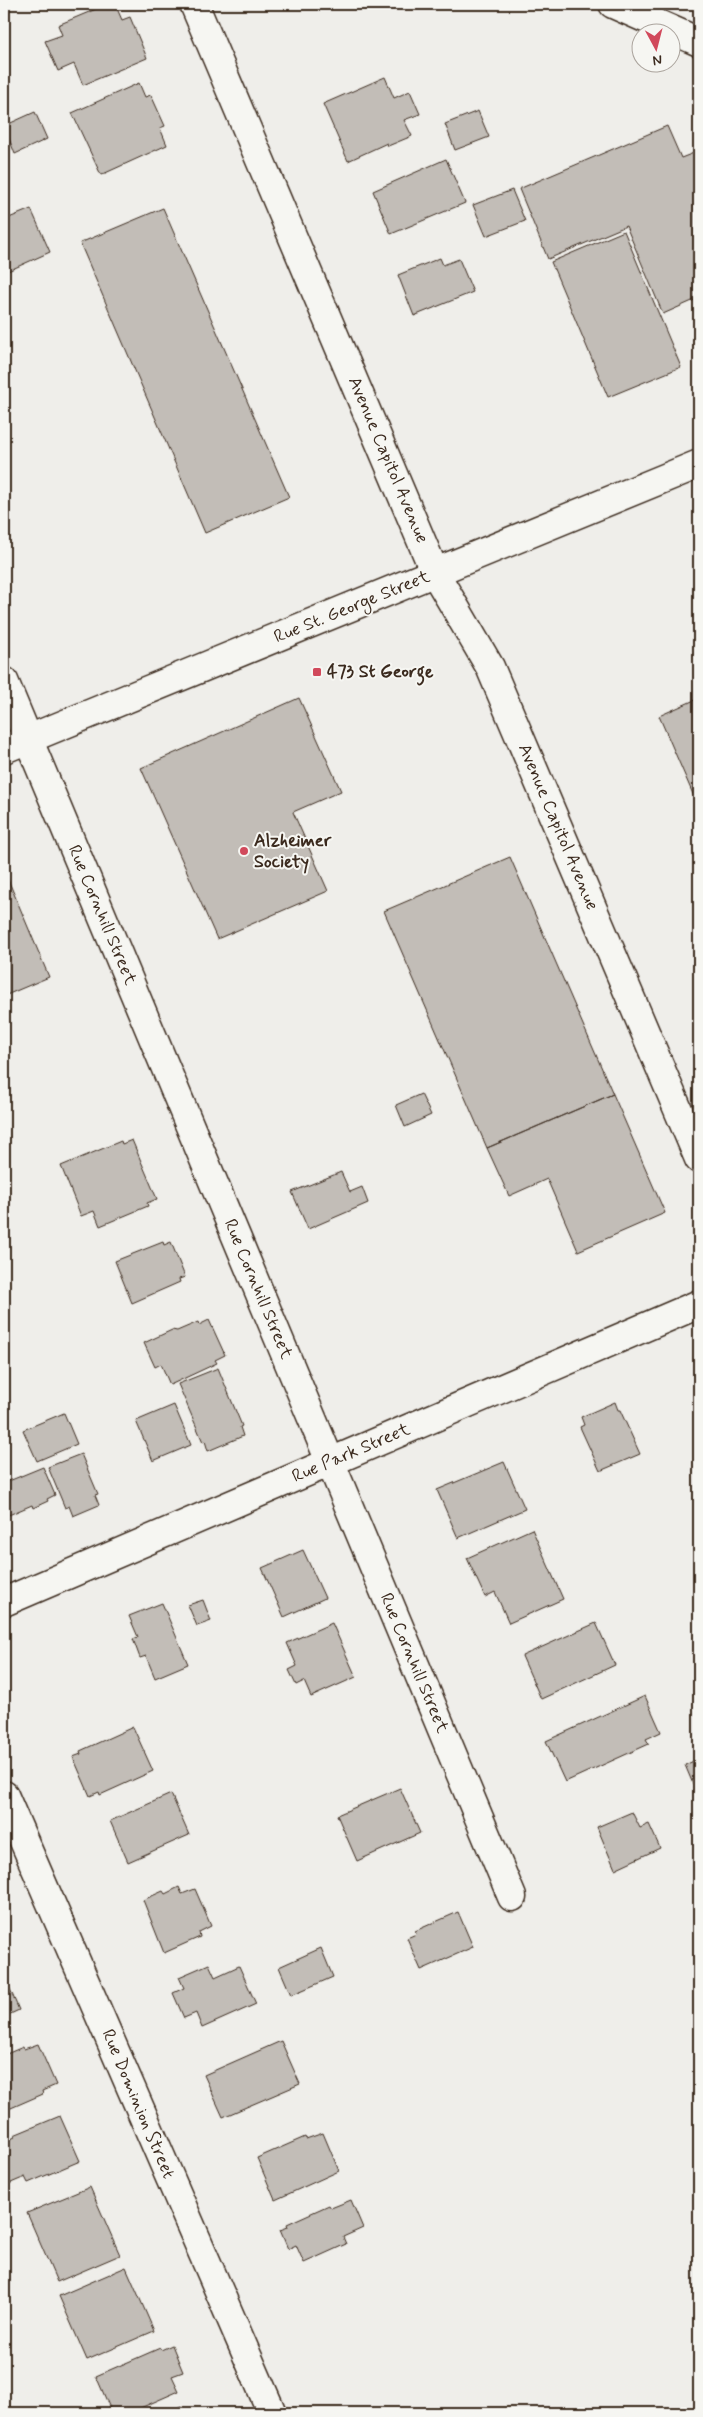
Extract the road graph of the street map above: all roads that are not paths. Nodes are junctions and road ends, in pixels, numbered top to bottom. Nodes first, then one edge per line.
1 (194, 4) edge
2 (614, 4) edge
3 (699, 42) edge
4 (699, 452) edge
5 (699, 464) edge
6 (699, 477) edge
7 (644, 488) junction
8 (435, 573) junction
9 (4, 681) edge
10 (28, 739) junction
11 (4, 749) edge
12 (699, 1159) edge
13 (699, 1304) edge
14 (330, 1462) junction
15 (4, 1602) edge
16 (4, 1795) edge
17 (512, 1897) dead end
18 (272, 2413) edge

1 - 8 street, Avenue Capitol Avenue
2 - 3 street
4 - 7 street
5 - 7 street, Rue St. George Street
6 - 7 street
7 - 8 street, Rue St. George Street
8 - 10 street, Rue St. George Street
8 - 12 street, Avenue Capitol Avenue
9 - 10 street, Rue Cornhill Street
10 - 11 street, Rue St. George Street
10 - 14 street, Rue Cornhill Street
13 - 14 street, Rue Park Street
14 - 15 street, Rue Park Street
14 - 17 street, Rue Cornhill Street
16 - 18 street, Rue Dominion Street

